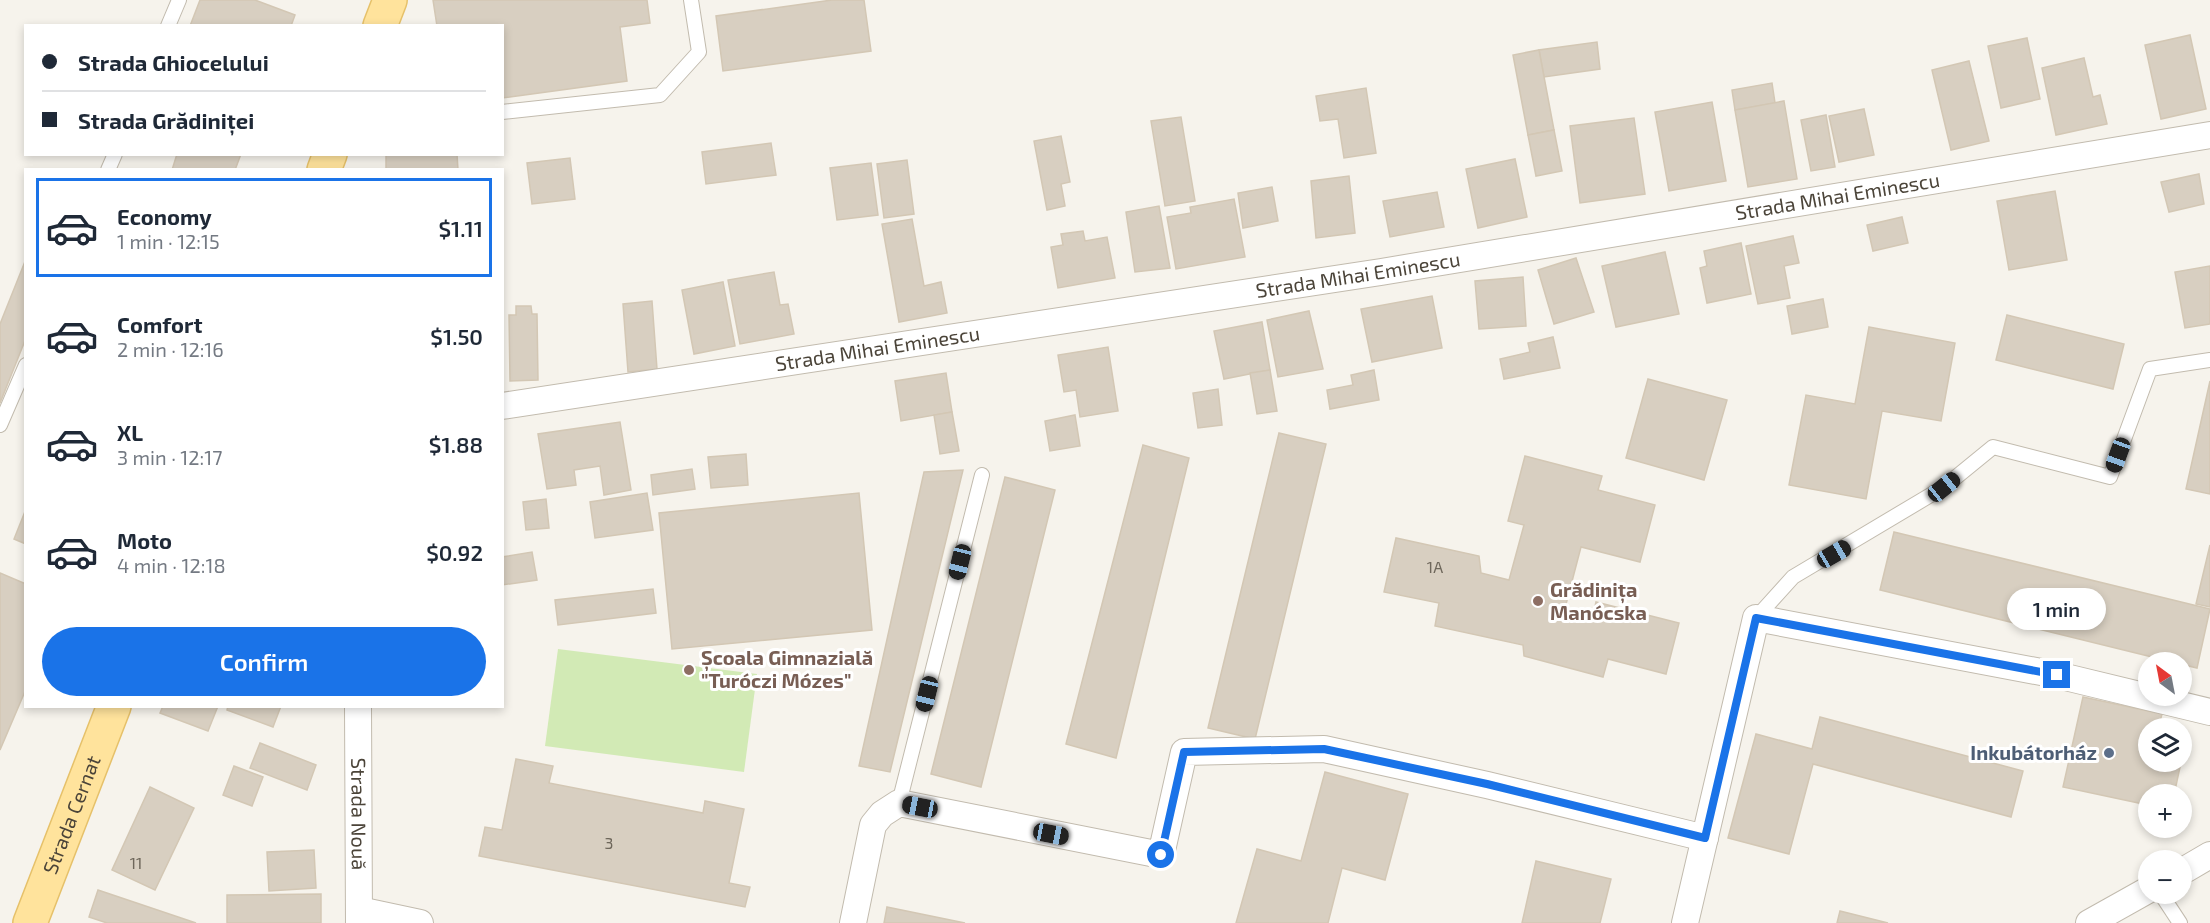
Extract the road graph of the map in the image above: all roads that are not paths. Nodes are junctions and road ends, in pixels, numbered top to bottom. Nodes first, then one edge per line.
1 (179, 0) edge
2 (390, 0) edge
3 (691, 0) edge
4 (169, 24) edge
5 (381, 24) edge
6 (504, 112) edge
7 (2210, 135) edge
8 (2210, 360) edge
9 (24, 370) edge
10 (504, 406) edge
11 (0, 425) edge
12 (982, 475) dead end
13 (1756, 618) junction
14 (113, 708) edge
15 (358, 708) edge
16 (2210, 712) edge
17 (899, 803) junction
18 (1705, 838) junction
19 (2210, 855) edge
20 (2192, 866) edge
21 (2138, 896) edge
22 (2168, 904) edge
23 (359, 917) edge
24 (30, 923) edge
25 (420, 923) edge
26 (853, 923) edge
27 (1685, 923) edge
28 (2089, 923) edge
29 (2180, 923) edge

1 - 4 lane
2 - 5 main road
3 - 6 lane
7 - 10 street, Strada Mihai Eminescu
8 - 13 lane
9 - 11 lane
12 - 17 lane
13 - 16 street
13 - 18 street
14 - 24 main road, Strada Cernat
15 - 23 street, Strada Nouă
17 - 18 street
17 - 26 street
18 - 27 street
19 - 20 street
21 - 28 street
22 - 29 lane
23 - 25 street

